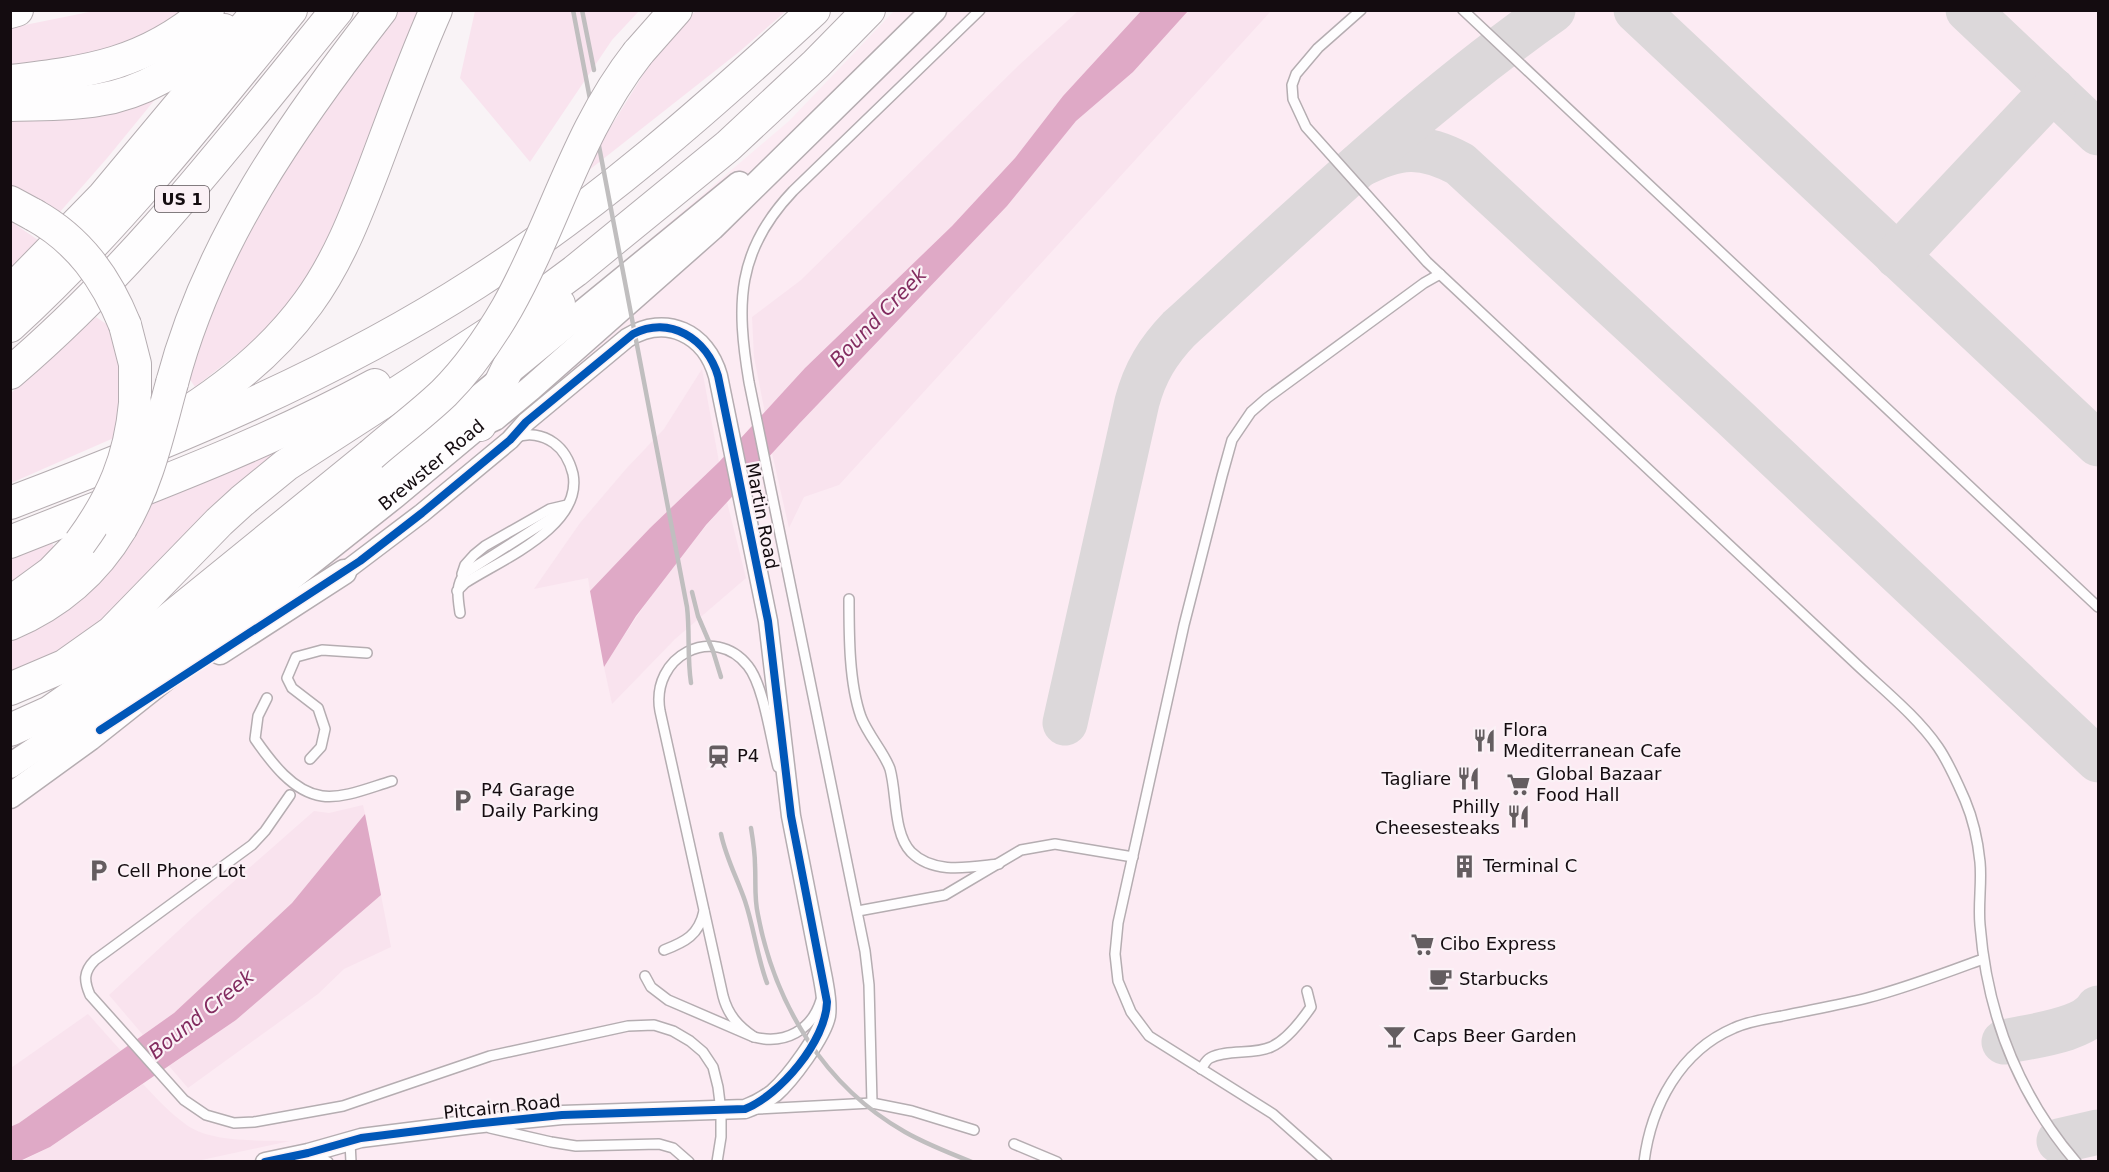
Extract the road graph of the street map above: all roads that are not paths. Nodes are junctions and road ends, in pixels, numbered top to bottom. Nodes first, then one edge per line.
1 (17, 10) edge
2 (208, 10) edge
3 (243, 10) edge
4 (259, 10) edge
5 (291, 10) edge
6 (337, 10) edge
7 (381, 10) edge
8 (436, 10) edge
9 (676, 10) edge
10 (814, 10) edge
11 (869, 10) edge
12 (934, 10) edge
13 (980, 10) edge
14 (1360, 10) edge
15 (1463, 10) edge
16 (10, 12) edge
17 (764, 56) junction
18 (10, 81) edge
19 (10, 105) edge
20 (830, 111) junction
21 (728, 146) junction
22 (22, 208) edge
23 (1440, 274) junction
24 (10, 292) edge
25 (10, 326) edge
26 (10, 374) edge
27 (502, 378) junction
28 (480, 425) junction
29 (510, 440) junction
30 (24, 498) edge
31 (567, 505) junction
32 (317, 528) junction
33 (10, 542) edge
34 (315, 560) junction
35 (344, 572) junction
36 (457, 591) junction
37 (849, 599) dead end
38 (10, 603) edge
39 (2098, 606) edge
40 (460, 613) dead end
41 (10, 624) edge
42 (368, 653) dead end
43 (10, 689) edge
44 (267, 698) dead end
45 (10, 730) edge
46 (100, 730) junction
47 (310, 759) dead end
48 (12, 765) edge
49 (392, 782) dead end
50 (290, 795) dead end
51 (10, 796) edge
52 (795, 841) junction
53 (1133, 857) junction
54 (999, 864) junction
55 (704, 907) junction
56 (858, 911) junction
57 (664, 950) dead end
58 (1983, 959) junction
59 (645, 976) dead end
60 (823, 979) junction
61 (1307, 991) dead end
62 (754, 1036) junction
63 (1201, 1069) junction
64 (872, 1103) junction
65 (746, 1109) junction
66 (721, 1111) junction
67 (473, 1124) junction
68 (974, 1130) dead end
69 (350, 1142) junction
70 (1014, 1144) dead end
71 (308, 1153) junction
72 (265, 1161) edge
73 (328, 1161) edge
74 (351, 1161) edge
75 (689, 1161) edge
76 (717, 1161) edge
77 (1057, 1161) edge
78 (1327, 1161) edge
79 (1644, 1161) edge
80 (2076, 1161) edge

1 - 16 highway
2 - 18 highway
3 - 19 highway
4 - 24 highway
5 - 25 highway
6 - 26 highway, US 1
7 - 41 highway, bridge
8 - 30 highway
9 - 45 highway, bridge
10 - 17 highway
11 - 21 highway
12 - 20 street, Brewster Road
13 - 56 lane
14 - 23 lane
15 - 39 lane
17 - 30 highway
17 - 33 highway
20 - 27 street, Brewster Road
20 - 28 street, Brewster Road
21 - 27 highway
21 - 43 highway
22 - 38 highway, bridge
23 - 53 lane
23 - 58 lane
27 - 28 highway
27 - 32 street, Brewster Road
28 - 34 street, Brewster Road
29 - 31 lane
29 - 35 street, Martin Road
29 - 52 street, Martin Road
31 - 36 lane
31 - 36 lane
32 - 34 street
32 - 48 street, Brewster Road
34 - 35 street
34 - 46 street, Brewster Road
35 - 46 street
36 - 40 lane
37 - 54 lane
42 - 47 lane
44 - 49 lane
46 - 51 street, Brewster Road
50 - 66 lane
52 - 55 lane
52 - 60 street, Martin Road
53 - 54 lane
53 - 63 lane
54 - 56 lane
55 - 57 lane
55 - 62 lane
56 - 64 lane
58 - 79 lane
58 - 80 lane
59 - 62 lane
60 - 62 lane
60 - 65 street, Martin Road
61 - 63 lane
63 - 78 lane
64 - 65 lane
64 - 68 lane
65 - 66 street, Pitcairn Road
66 - 67 street, Pitcairn Road
66 - 76 lane
67 - 69 street, Pitcairn Road
67 - 75 lane
69 - 71 street, Pitcairn Road
69 - 74 lane
70 - 77 lane
71 - 72 street, Pitcairn Road
71 - 73 lane

